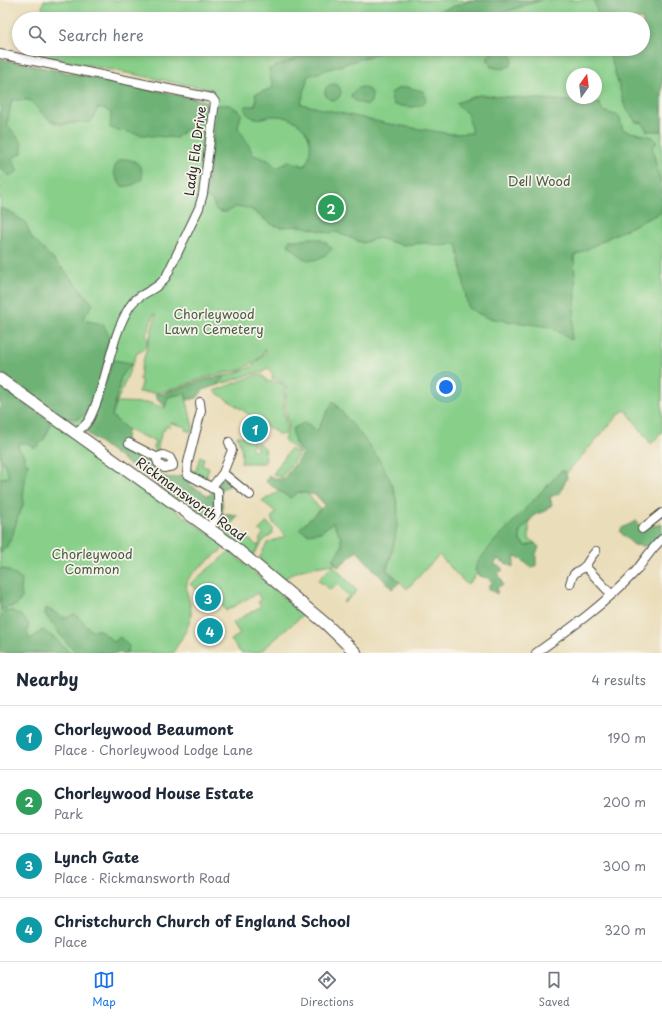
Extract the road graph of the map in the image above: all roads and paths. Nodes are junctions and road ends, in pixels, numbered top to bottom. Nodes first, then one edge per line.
1 (0, 54) edge
2 (0, 379) edge
3 (200, 402) dead end
4 (75, 432) junction
5 (229, 442) dead end
6 (130, 443) dead end
7 (223, 473) junction
8 (188, 474) junction
9 (211, 488) junction
10 (250, 495) dead end
11 (662, 513) edge
12 (644, 525) dead end
13 (210, 529) junction
14 (662, 539) edge
15 (596, 551) dead end
16 (585, 566) junction
17 (570, 584) dead end
18 (611, 594) junction
19 (356, 653) edge
20 (536, 653) edge

1 - 4 street, Lady Ela Drive
2 - 4 main road, Rickmansworth Road
3 - 8 street
4 - 13 main road, Rickmansworth Road
5 - 7 street
6 - 8 street
7 - 9 street
7 - 10 street
8 - 9 street
9 - 13 street
11 - 12 street
13 - 19 main road, Rickmansworth Road
14 - 18 street
15 - 16 street
16 - 17 street
16 - 18 street
18 - 20 street

